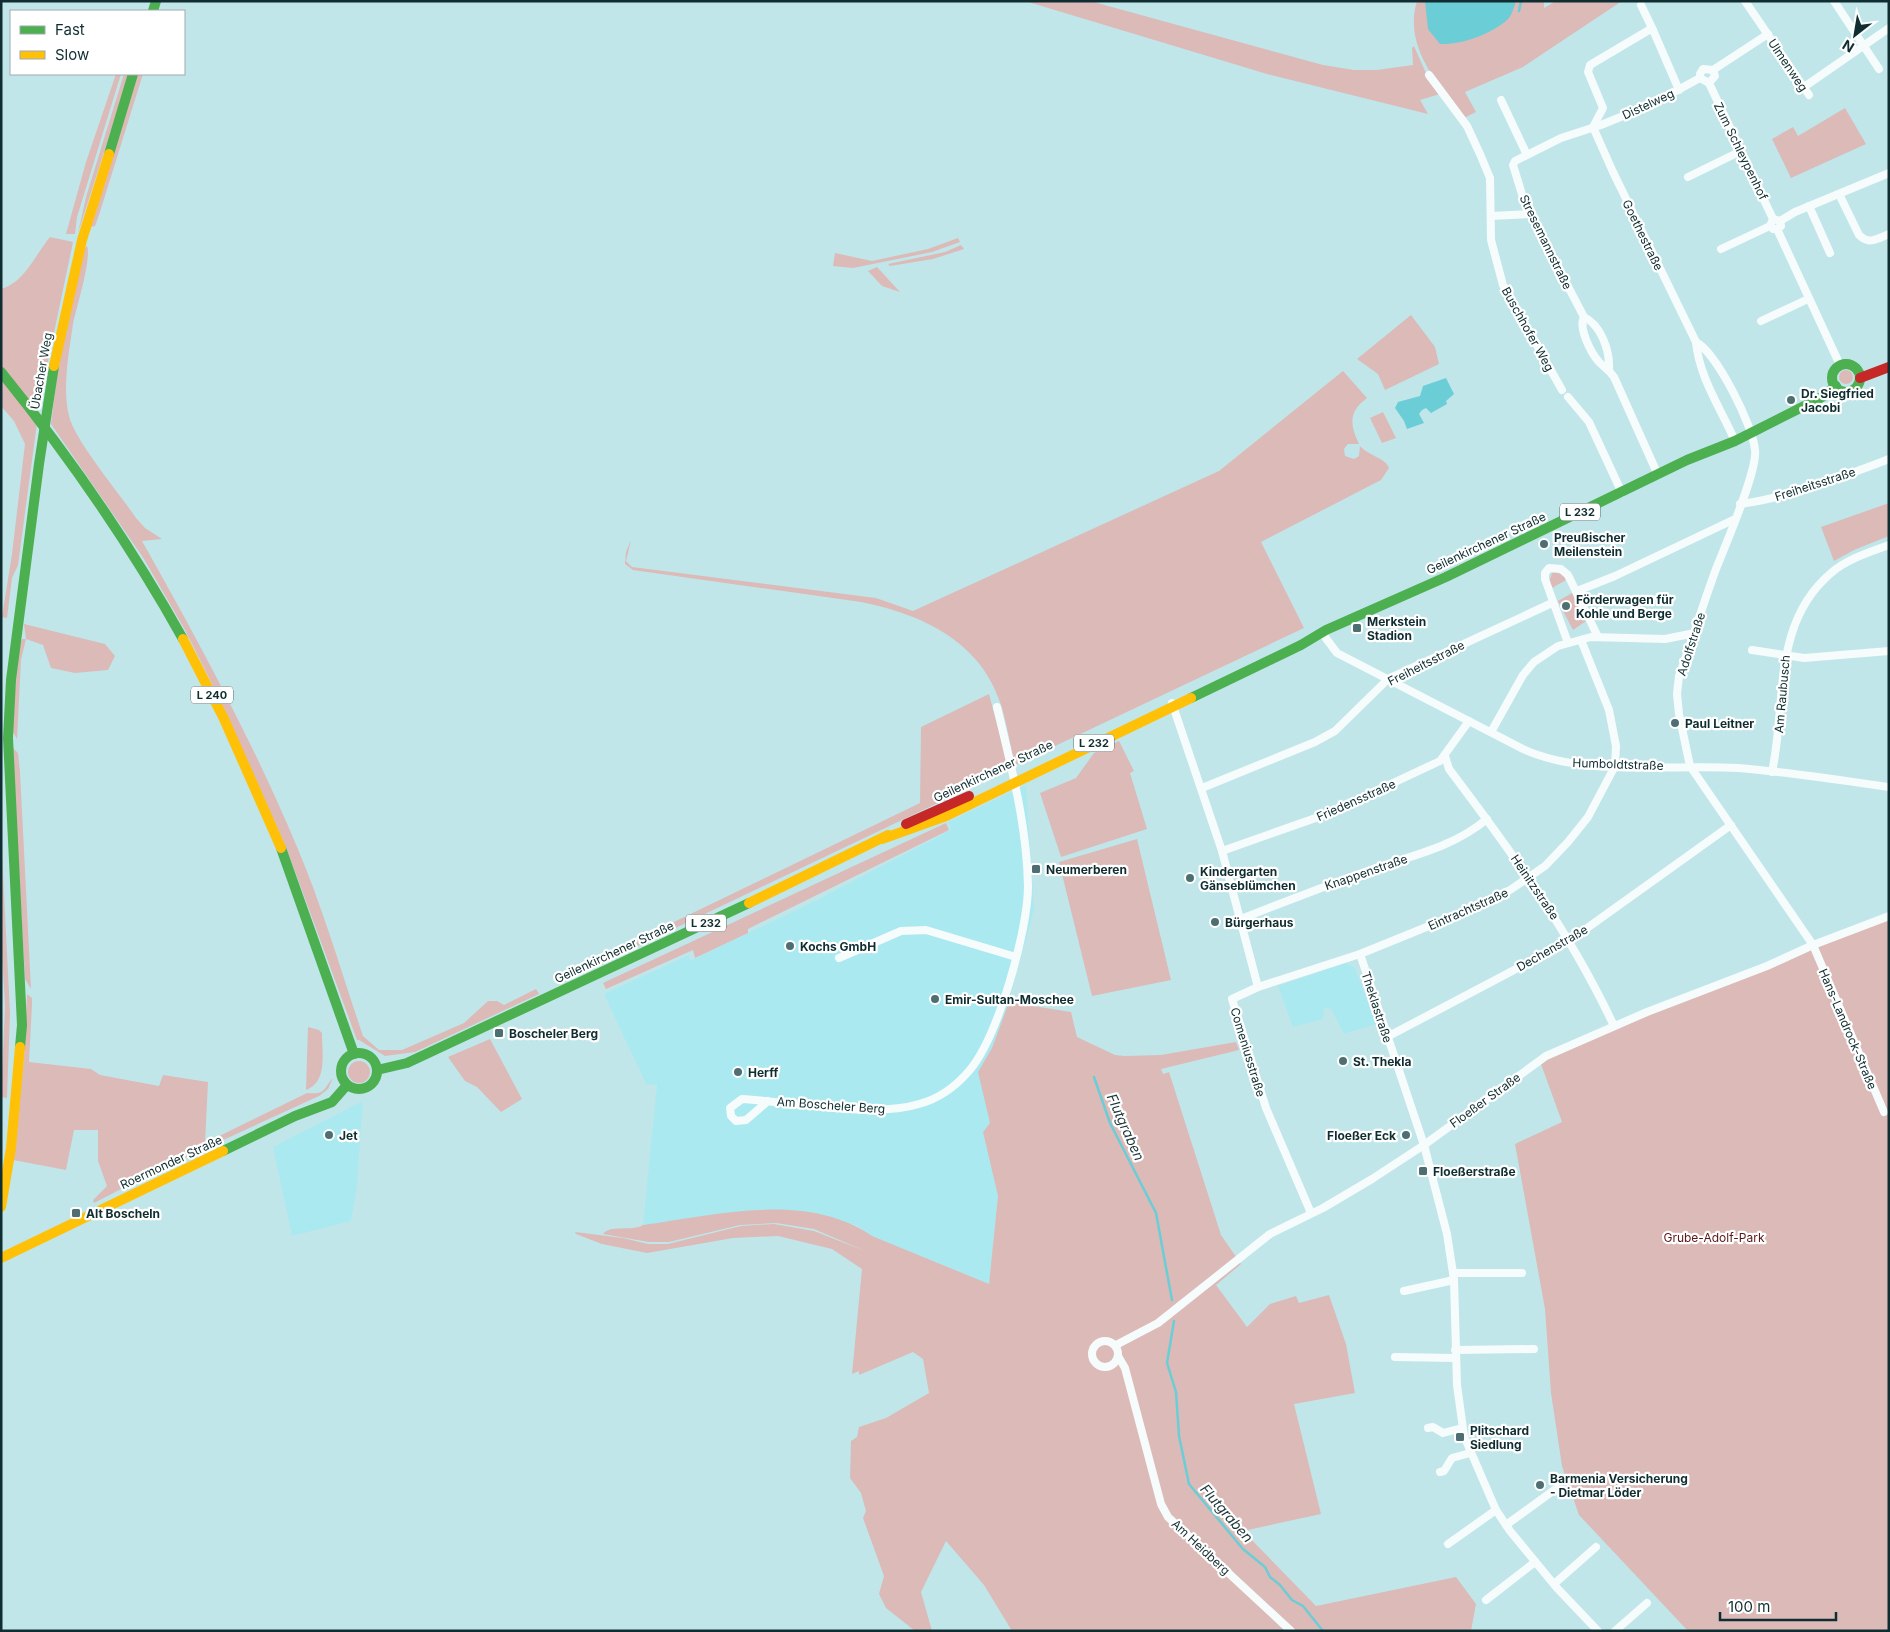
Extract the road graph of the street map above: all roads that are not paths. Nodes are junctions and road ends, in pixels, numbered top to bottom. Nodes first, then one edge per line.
1 (1745, 1) edge
2 (1834, 1) edge
3 (1642, 6) dead end
4 (1889, 28) edge
5 (1653, 30) junction
6 (1768, 34) junction
7 (1863, 46) junction
8 (1879, 69) dead end
9 (1713, 70) junction
10 (133, 75) edge
11 (1429, 75) dead end
12 (1700, 78) junction
13 (1709, 83) junction
14 (1804, 87) junction
15 (1678, 90) junction
16 (1809, 95) dead end
17 (1501, 100) dead end
18 (1593, 127) junction
19 (1741, 152) junction
20 (1527, 155) junction
21 (1513, 166) joint
22 (1889, 173) edge
23 (1688, 177) dead end
24 (1839, 194) junction
25 (1809, 206) junction
26 (1530, 214) junction
27 (1491, 216) junction
28 (1775, 224) junction
29 (1889, 234) edge
30 (1721, 249) dead end
31 (1830, 253) dead end
32 (1808, 299) junction
33 (1584, 316) junction
34 (1761, 321) dead end
35 (1696, 342) junction
36 (1840, 365) junction
37 (1889, 366) edge
38 (1609, 369) junction
39 (1, 372) edge
40 (1860, 378) junction
41 (1836, 386) junction
42 (1562, 390) dead end
43 (1568, 398) dead end
44 (1750, 432) junction
45 (1735, 441) junction
46 (1889, 459) edge
47 (1658, 475) junction
48 (1622, 492) junction
49 (1740, 504) junction
50 (1735, 519) junction
51 (1889, 545) edge
52 (1577, 591) junction
53 (1552, 604) junction
54 (1322, 633) junction
55 (1695, 633) junction
56 (1598, 637) junction
57 (1581, 640) junction
58 (1568, 643) junction
59 (1752, 650) dead end
60 (1889, 651) edge
61 (1784, 657) junction
62 (1388, 680) junction
63 (1172, 704) junction
64 (997, 707) dead end
65 (1469, 721) junction
66 (1491, 732) junction
67 (1445, 756) junction
68 (1615, 766) junction
69 (1690, 766) junction
70 (1772, 772) junction
71 (1015, 779) junction
72 (1889, 787) edge
73 (1202, 788) junction
74 (1487, 819) junction
75 (1731, 825) junction
76 (1222, 851) junction
77 (1529, 876) junction
78 (1889, 916) edge
79 (1241, 919) junction
80 (1569, 941) junction
81 (1813, 945) junction
82 (1360, 954) junction
83 (1016, 957) junction
84 (839, 958) dead end
85 (1258, 987) junction
86 (1614, 1026) junction
87 (1387, 1037) junction
88 (354, 1054) junction
89 (377, 1070) junction
90 (347, 1084) junction
91 (768, 1101) junction
92 (1884, 1112) dead end
93 (1424, 1145) junction
94 (1, 1207) edge
95 (1312, 1213) junction
96 (1, 1258) edge
97 (1522, 1272) dead end
98 (1453, 1276) junction
99 (1404, 1291) dead end
100 (1116, 1346) junction
101 (1534, 1349) dead end
102 (1455, 1354) junction
103 (1118, 1356) junction
104 (1395, 1357) dead end
105 (1428, 1428) dead end
106 (1462, 1428) junction
107 (1470, 1453) junction
108 (1440, 1472) dead end
109 (1557, 1488) dead end
110 (1496, 1510) junction
111 (1506, 1526) junction
112 (1448, 1544) dead end
113 (1596, 1546) dead end
114 (1535, 1562) junction
115 (1554, 1584) junction
116 (1486, 1600) dead end
117 (1647, 1603) dead end
118 (1291, 1631) edge
119 (1598, 1631) edge
120 (1616, 1631) edge

1 - 6 street, Ulmenweg
2 - 7 street
3 - 5 street
4 - 7 street
5 - 15 street
5 - 18 street
6 - 9 street, Ulmenweg
6 - 14 street, Ulmenweg
7 - 8 street
7 - 14 street
9 - 12 street
9 - 13 street
10 - 94 main road, Übacher Weg
11 - 27 street, Buschhofer Weg
12 - 13 street
12 - 15 street, Distelweg
13 - 19 street, Zum Schleypenhof
14 - 16 street, Ulmenweg
15 - 18 street, Distelweg
17 - 20 street
18 - 20 street, Distelweg
18 - 35 street, Goethestraße
19 - 23 street
19 - 28 street, Zum Schleypenhof
20 - 21 street, Distelweg
21 - 26 street, Stresemannstraße
22 - 24 street
24 - 25 street
24 - 29 street
25 - 28 street
25 - 31 street
26 - 27 street
26 - 33 street, Stresemannstraße
27 - 42 street, Buschhofer Weg
28 - 30 street
28 - 32 street, Zum Schleypenhof
32 - 34 street
32 - 36 street, Zum Schleypenhof
33 - 38 street, Stresemannstraße
33 - 38 street, Stresemannstraße
35 - 44 street, Goethestraße
35 - 45 street, Goethestraße
36 - 40 main road
36 - 41 main road
37 - 40 main road
38 - 47 street, Stresemannstraße
39 - 88 main road, L 240
40 - 41 main road
41 - 44 main road, Geilenkirchener Straße / L 232
43 - 48 street
44 - 45 main road, Geilenkirchener Straße / L 232
44 - 49 street, Adolfstraße
45 - 47 main road, Geilenkirchener Straße / L 232
46 - 49 street, Freiheitsstraße
47 - 48 main road, Geilenkirchener Straße / L 232
48 - 54 main road, Geilenkirchener Straße / L 232
49 - 50 street, Adolfstraße
50 - 52 street
50 - 55 street, Adolfstraße
51 - 61 street, Am Raubusch
52 - 53 street
52 - 56 street
53 - 58 street
53 - 62 street, Freiheitsstraße
54 - 62 street, Humboldtstraße
54 - 63 main road, Geilenkirchener Straße / L 232
55 - 56 street
55 - 69 street, Adolfstraße
56 - 57 street
57 - 58 street
57 - 68 street, Eintrachtstraße
58 - 66 street
59 - 61 street
60 - 61 street
61 - 70 street, Am Raubusch
62 - 65 street, Humboldtstraße
62 - 73 street, Freiheitsstraße
63 - 71 main road, Geilenkirchener Straße / L 232
63 - 73 street
64 - 71 street
65 - 66 street, Humboldtstraße
65 - 67 street, Friedensstraße
66 - 68 street, Humboldtstraße
67 - 74 street, Heinitzstraße
67 - 76 street, Friedensstraße
68 - 69 street, Humboldtstraße
68 - 77 street, Eintrachtstraße
69 - 70 street, Humboldtstraße
69 - 75 street, Adolfstraße
70 - 72 street, Humboldtstraße
71 - 83 street, Am Boscheler Berg
71 - 89 main road, Geilenkirchener Straße / L 232
73 - 76 street
74 - 77 street, Heinitzstraße
74 - 79 street, Knappenstraße
75 - 80 street, Dechenstraße
75 - 81 street, Adolfstraße
76 - 79 street
77 - 80 street, Heinitzstraße
77 - 82 street, Eintrachtstraße
78 - 81 street, Floeßer Straße
79 - 85 street
80 - 86 street, Heinitzstraße
80 - 87 street, Dechenstraße
81 - 86 street, Floeßer Straße
81 - 92 street, Hans-Landrock-Straße
82 - 85 street, Eintrachtstraße
82 - 87 street, Theklastraße
83 - 84 street
83 - 91 street, Am Boscheler Berg
85 - 95 street, Comeniusstraße
86 - 93 street, Floeßer Straße
87 - 93 street, Theklastraße
88 - 89 main road
88 - 90 main road
89 - 90 main road
90 - 96 main road, Roermonder Straße
91 - 91 street, Am Boscheler Berg
93 - 95 street, Floeßer Straße
93 - 98 street, Theklastraße
95 - 100 street, Floeßer Straße
97 - 98 street
98 - 99 street
98 - 102 street, Theklastraße
100 - 103 street
100 - 103 street, Floeßer Straße
101 - 102 street
102 - 104 street
102 - 106 street, Theklastraße
103 - 118 street, Am Heidberg
105 - 106 street
106 - 107 street, Theklastraße
107 - 108 street
107 - 110 street, Theklastraße
109 - 111 street
110 - 111 street, Theklastraße
110 - 112 street
111 - 114 street, Theklastraße
113 - 115 street
114 - 115 street, Theklastraße
114 - 116 street
115 - 119 street, Theklastraße
117 - 120 street

